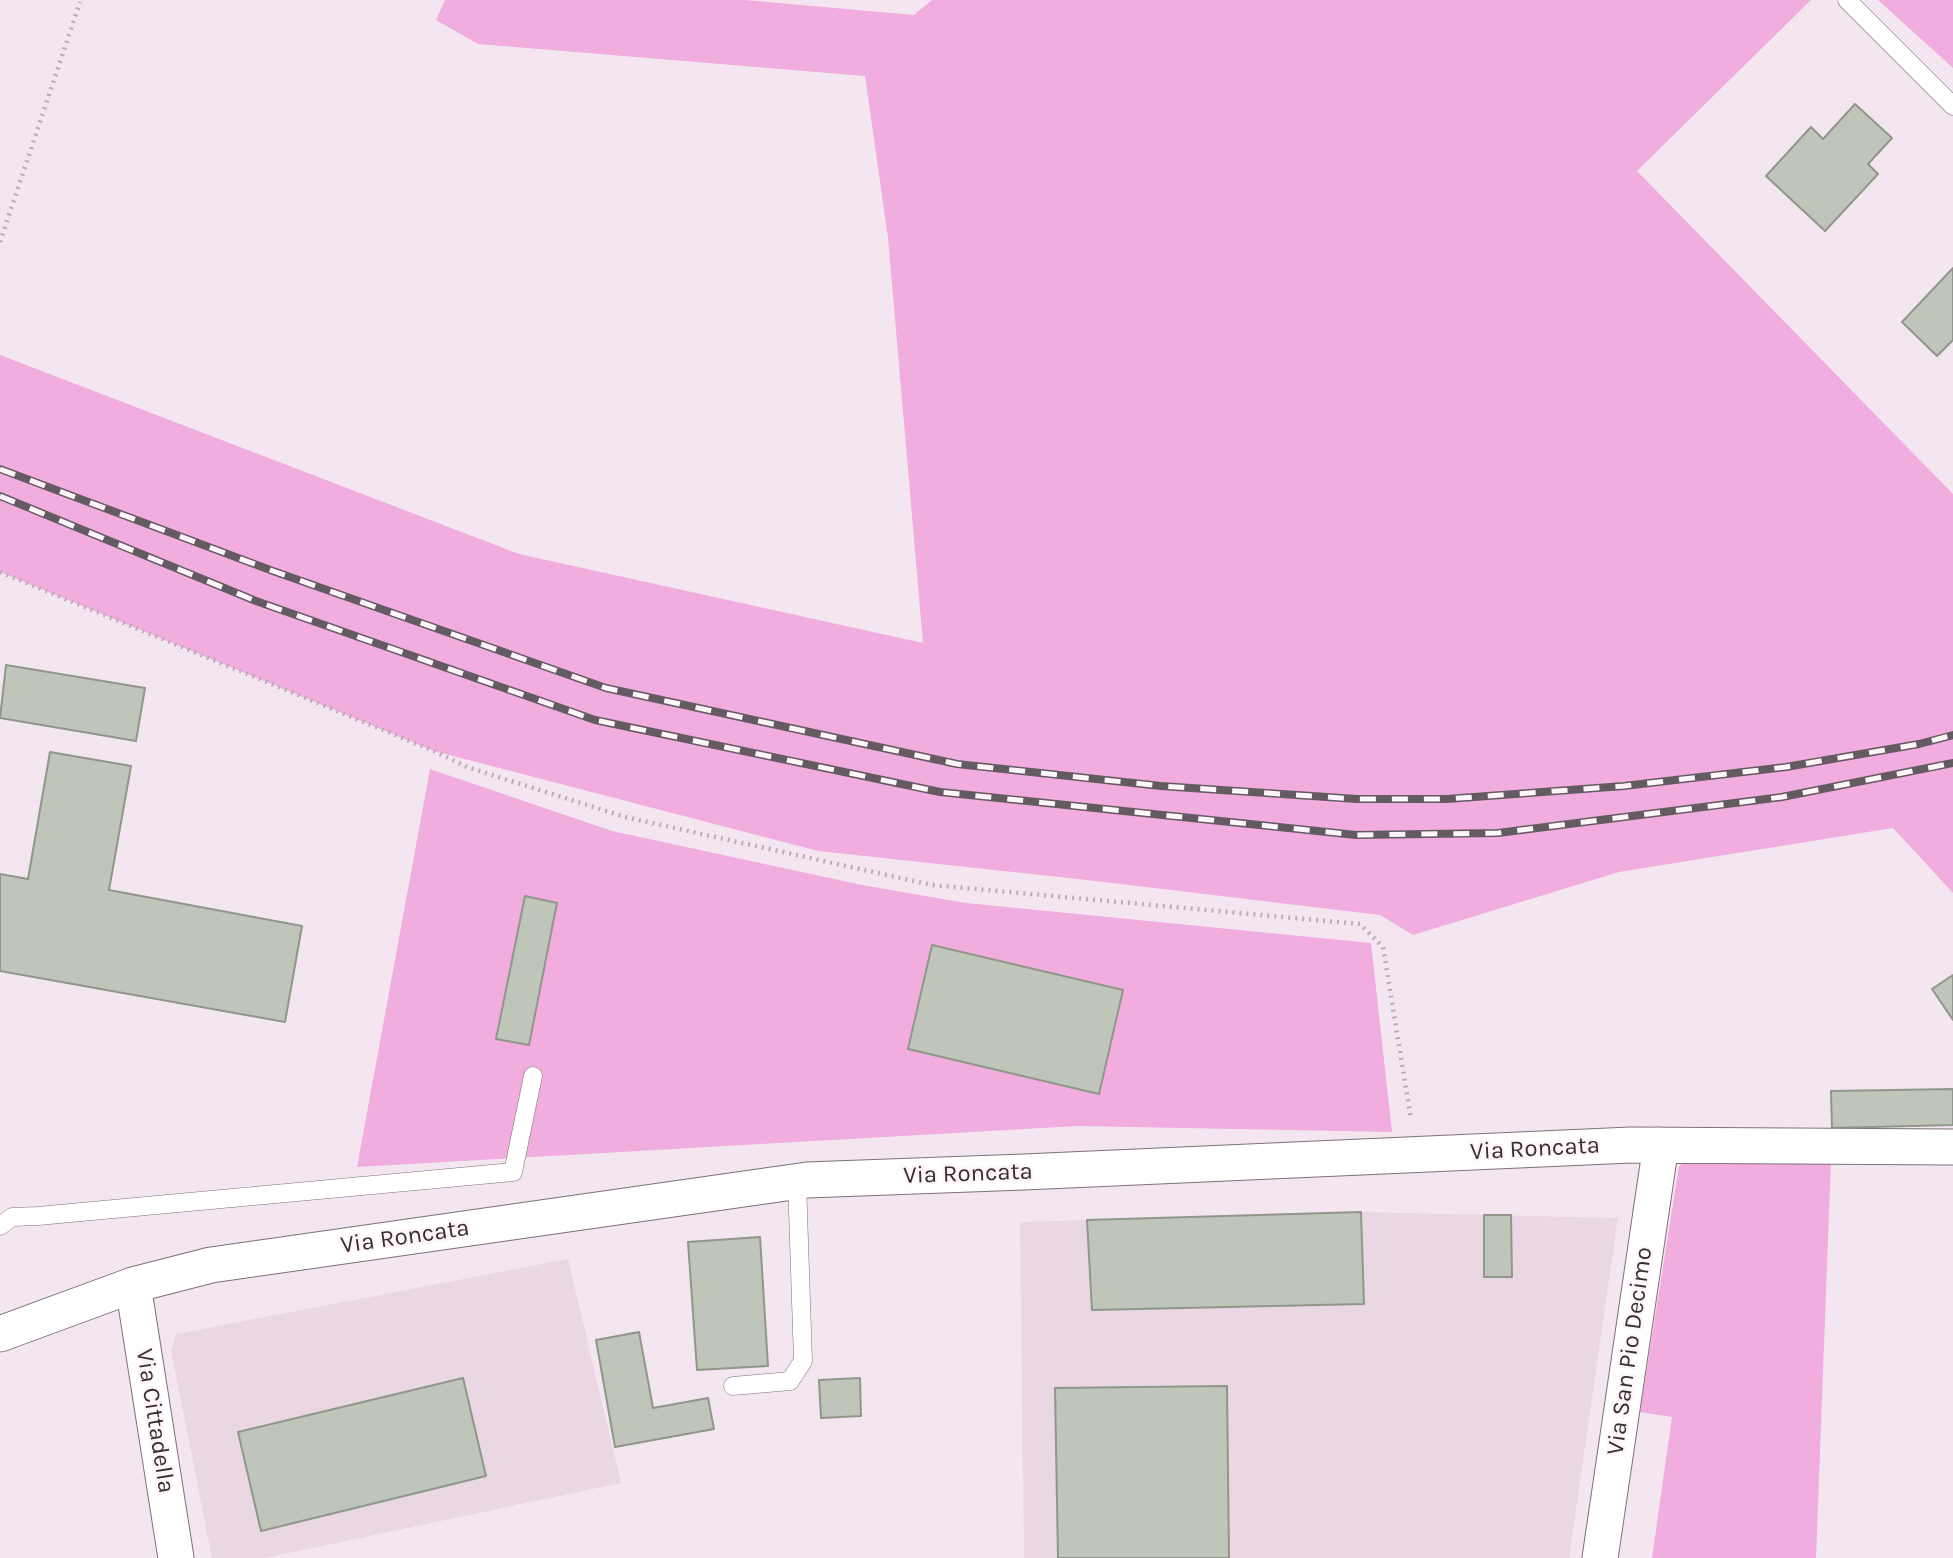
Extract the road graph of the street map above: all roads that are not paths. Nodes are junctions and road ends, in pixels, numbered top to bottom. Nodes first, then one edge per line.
1 (1847, 0) edge
2 (1953, 106) edge
3 (533, 1076) dead end
4 (1659, 1145) junction
5 (1953, 1147) edge
6 (797, 1181) junction
7 (0, 1226) edge
8 (133, 1285) junction
9 (0, 1334) edge
10 (733, 1386) dead end
11 (177, 1558) edge
12 (1600, 1558) edge

1 - 2 lane
3 - 7 lane
4 - 5 street, Via Roncata
4 - 6 street, Via Roncata
4 - 12 street, Via San Pio Decimo
6 - 8 street, Via Roncata
6 - 10 lane
8 - 9 street, Via Roncata
8 - 11 street, Via Cittadella

